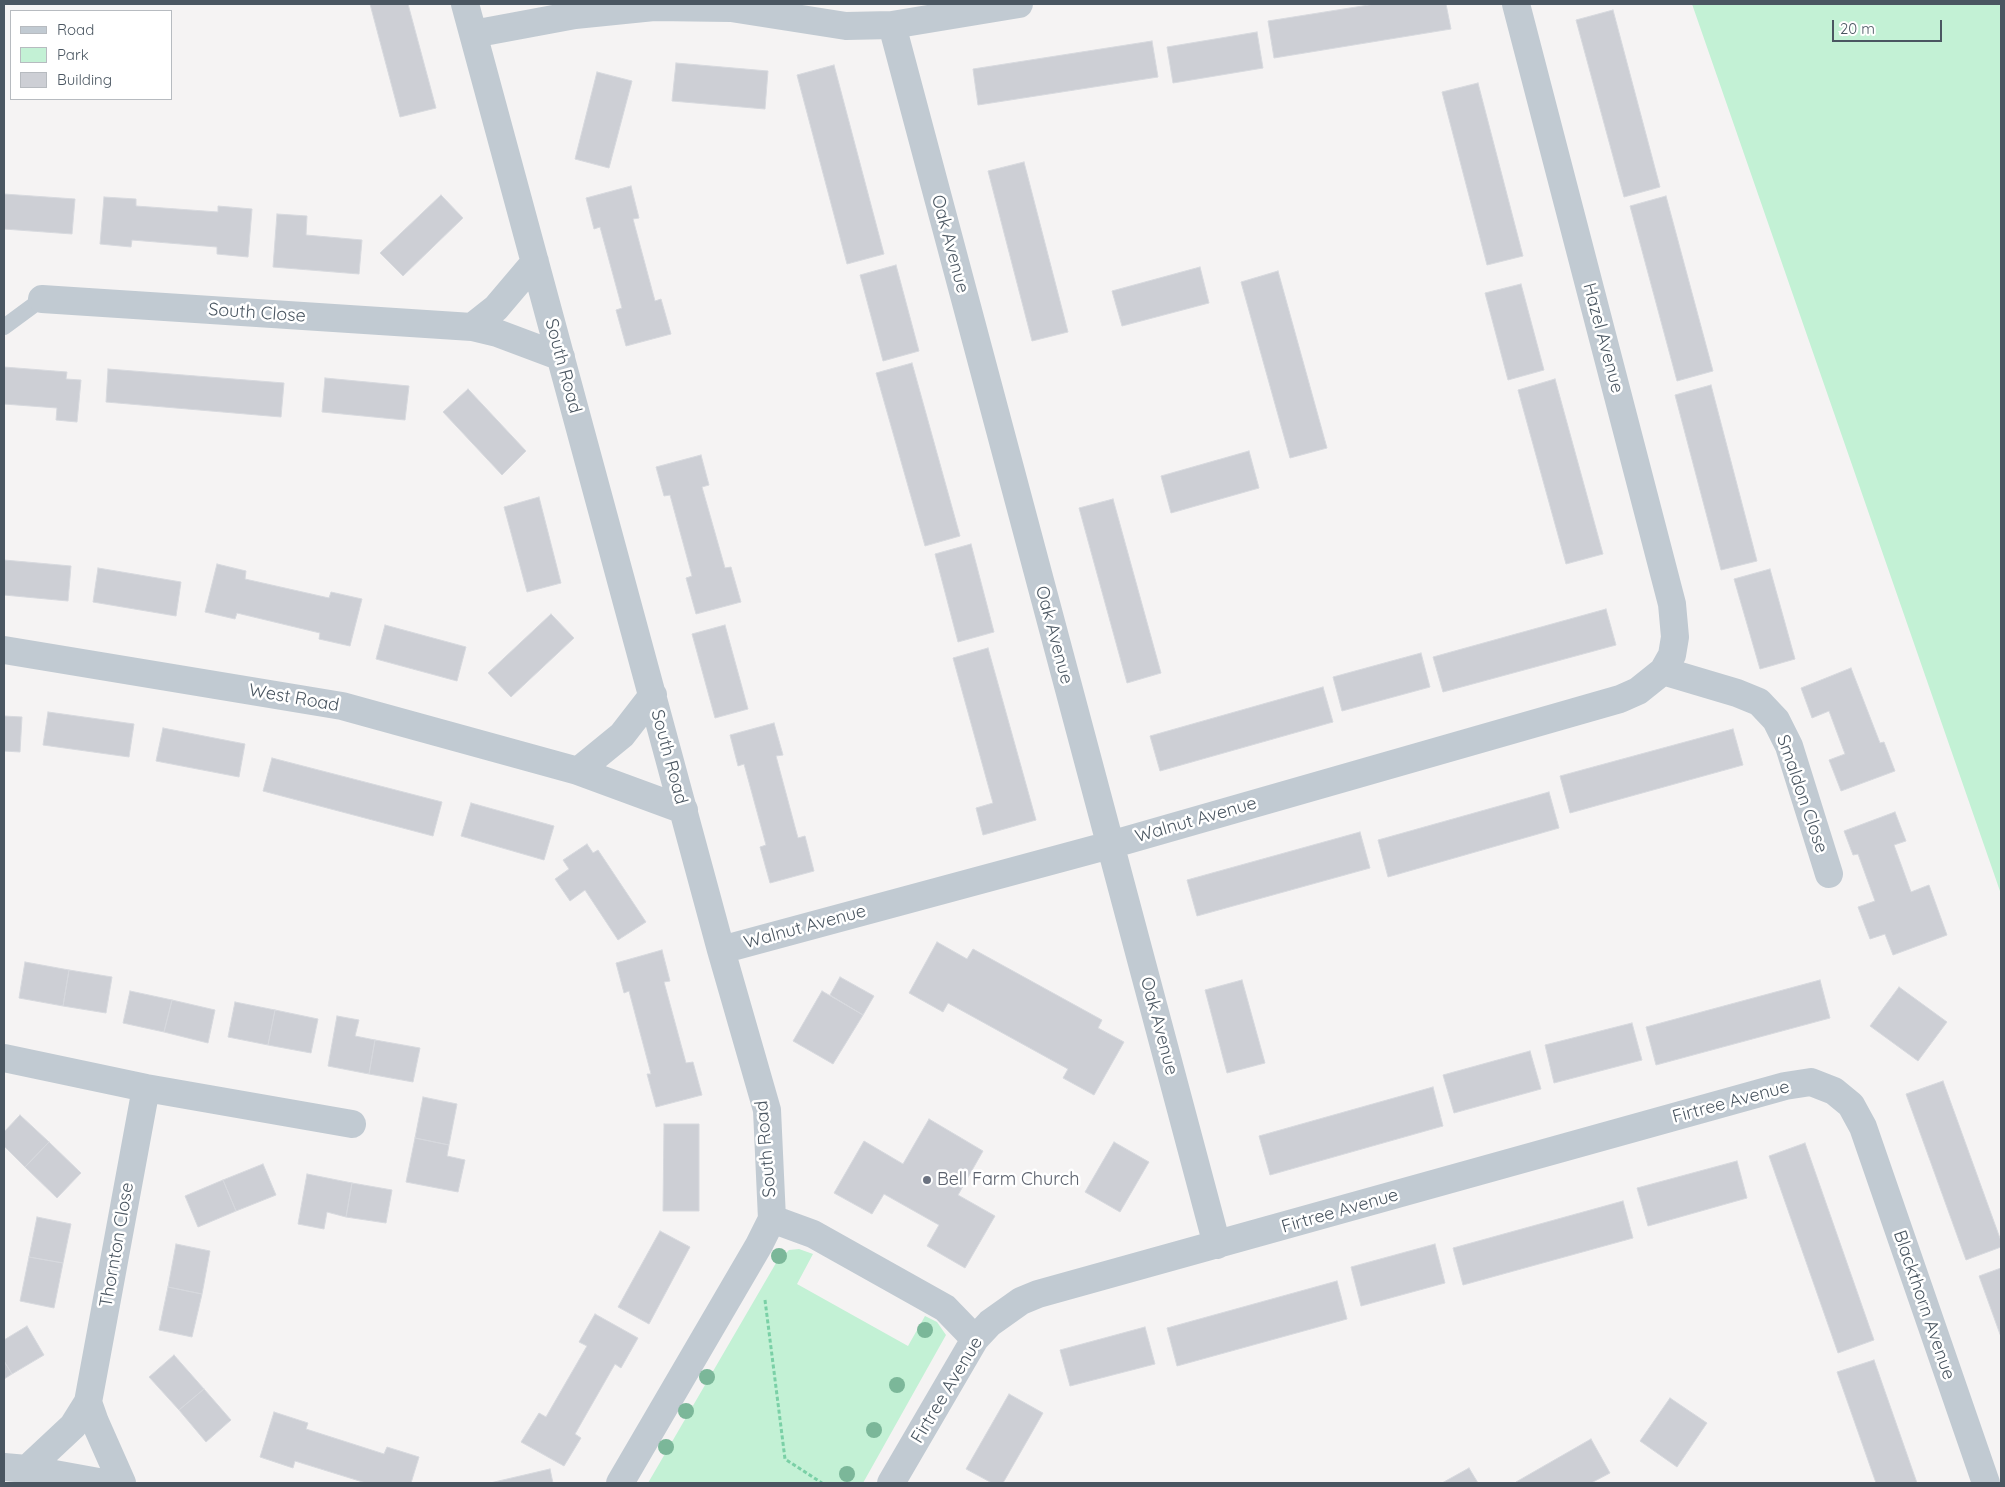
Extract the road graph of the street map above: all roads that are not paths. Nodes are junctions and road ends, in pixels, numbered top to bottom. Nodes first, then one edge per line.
1 (465, 4) edge
2 (1019, 4) edge
3 (1516, 4) edge
4 (892, 25) junction
5 (473, 34) junction
6 (535, 262) junction
7 (42, 298) joint
8 (4, 327) edge
9 (472, 327) junction
10 (561, 357) junction
11 (4, 650) edge
12 (1663, 671) junction
13 (653, 695) junction
14 (578, 770) junction
15 (684, 810) junction
16 (1110, 845) junction
17 (1829, 874) dead end
18 (721, 950) junction
19 (4, 1058) edge
20 (146, 1088) junction
21 (352, 1124) dead end
22 (1863, 1127) joint
23 (772, 1218) junction
24 (1218, 1245) junction
25 (975, 1339) junction
26 (88, 1402) junction
27 (16, 1468) edge
28 (104, 1483) edge
29 (122, 1483) edge
30 (620, 1483) edge
31 (891, 1483) edge
32 (1986, 1483) edge

1 - 5 street, South Road
2 - 4 street
3 - 12 street, Hazel Avenue
4 - 5 street
4 - 16 street, Oak Avenue
5 - 6 street, South Road
6 - 9 street
6 - 10 street, South Road
7 - 8 lane
7 - 9 street, South Close
9 - 10 street, South Close
10 - 13 street, South Road
11 - 14 street, West Road
12 - 16 street, Walnut Avenue
12 - 17 street, Smaldon Close
13 - 14 street
13 - 15 street, South Road
14 - 15 street, West Road
15 - 18 street, South Road
16 - 18 street, Walnut Avenue
16 - 24 street, Oak Avenue
18 - 23 street, South Road
19 - 20 street
20 - 21 street
20 - 26 street, Thornton Close
22 - 24 street, Firtree Avenue
22 - 32 street, Blackthorn Avenue
23 - 25 street
23 - 30 street, South Road
24 - 25 street, Firtree Avenue
25 - 31 street, Firtree Avenue
26 - 27 street, Thornton Close
26 - 29 street
27 - 28 street

